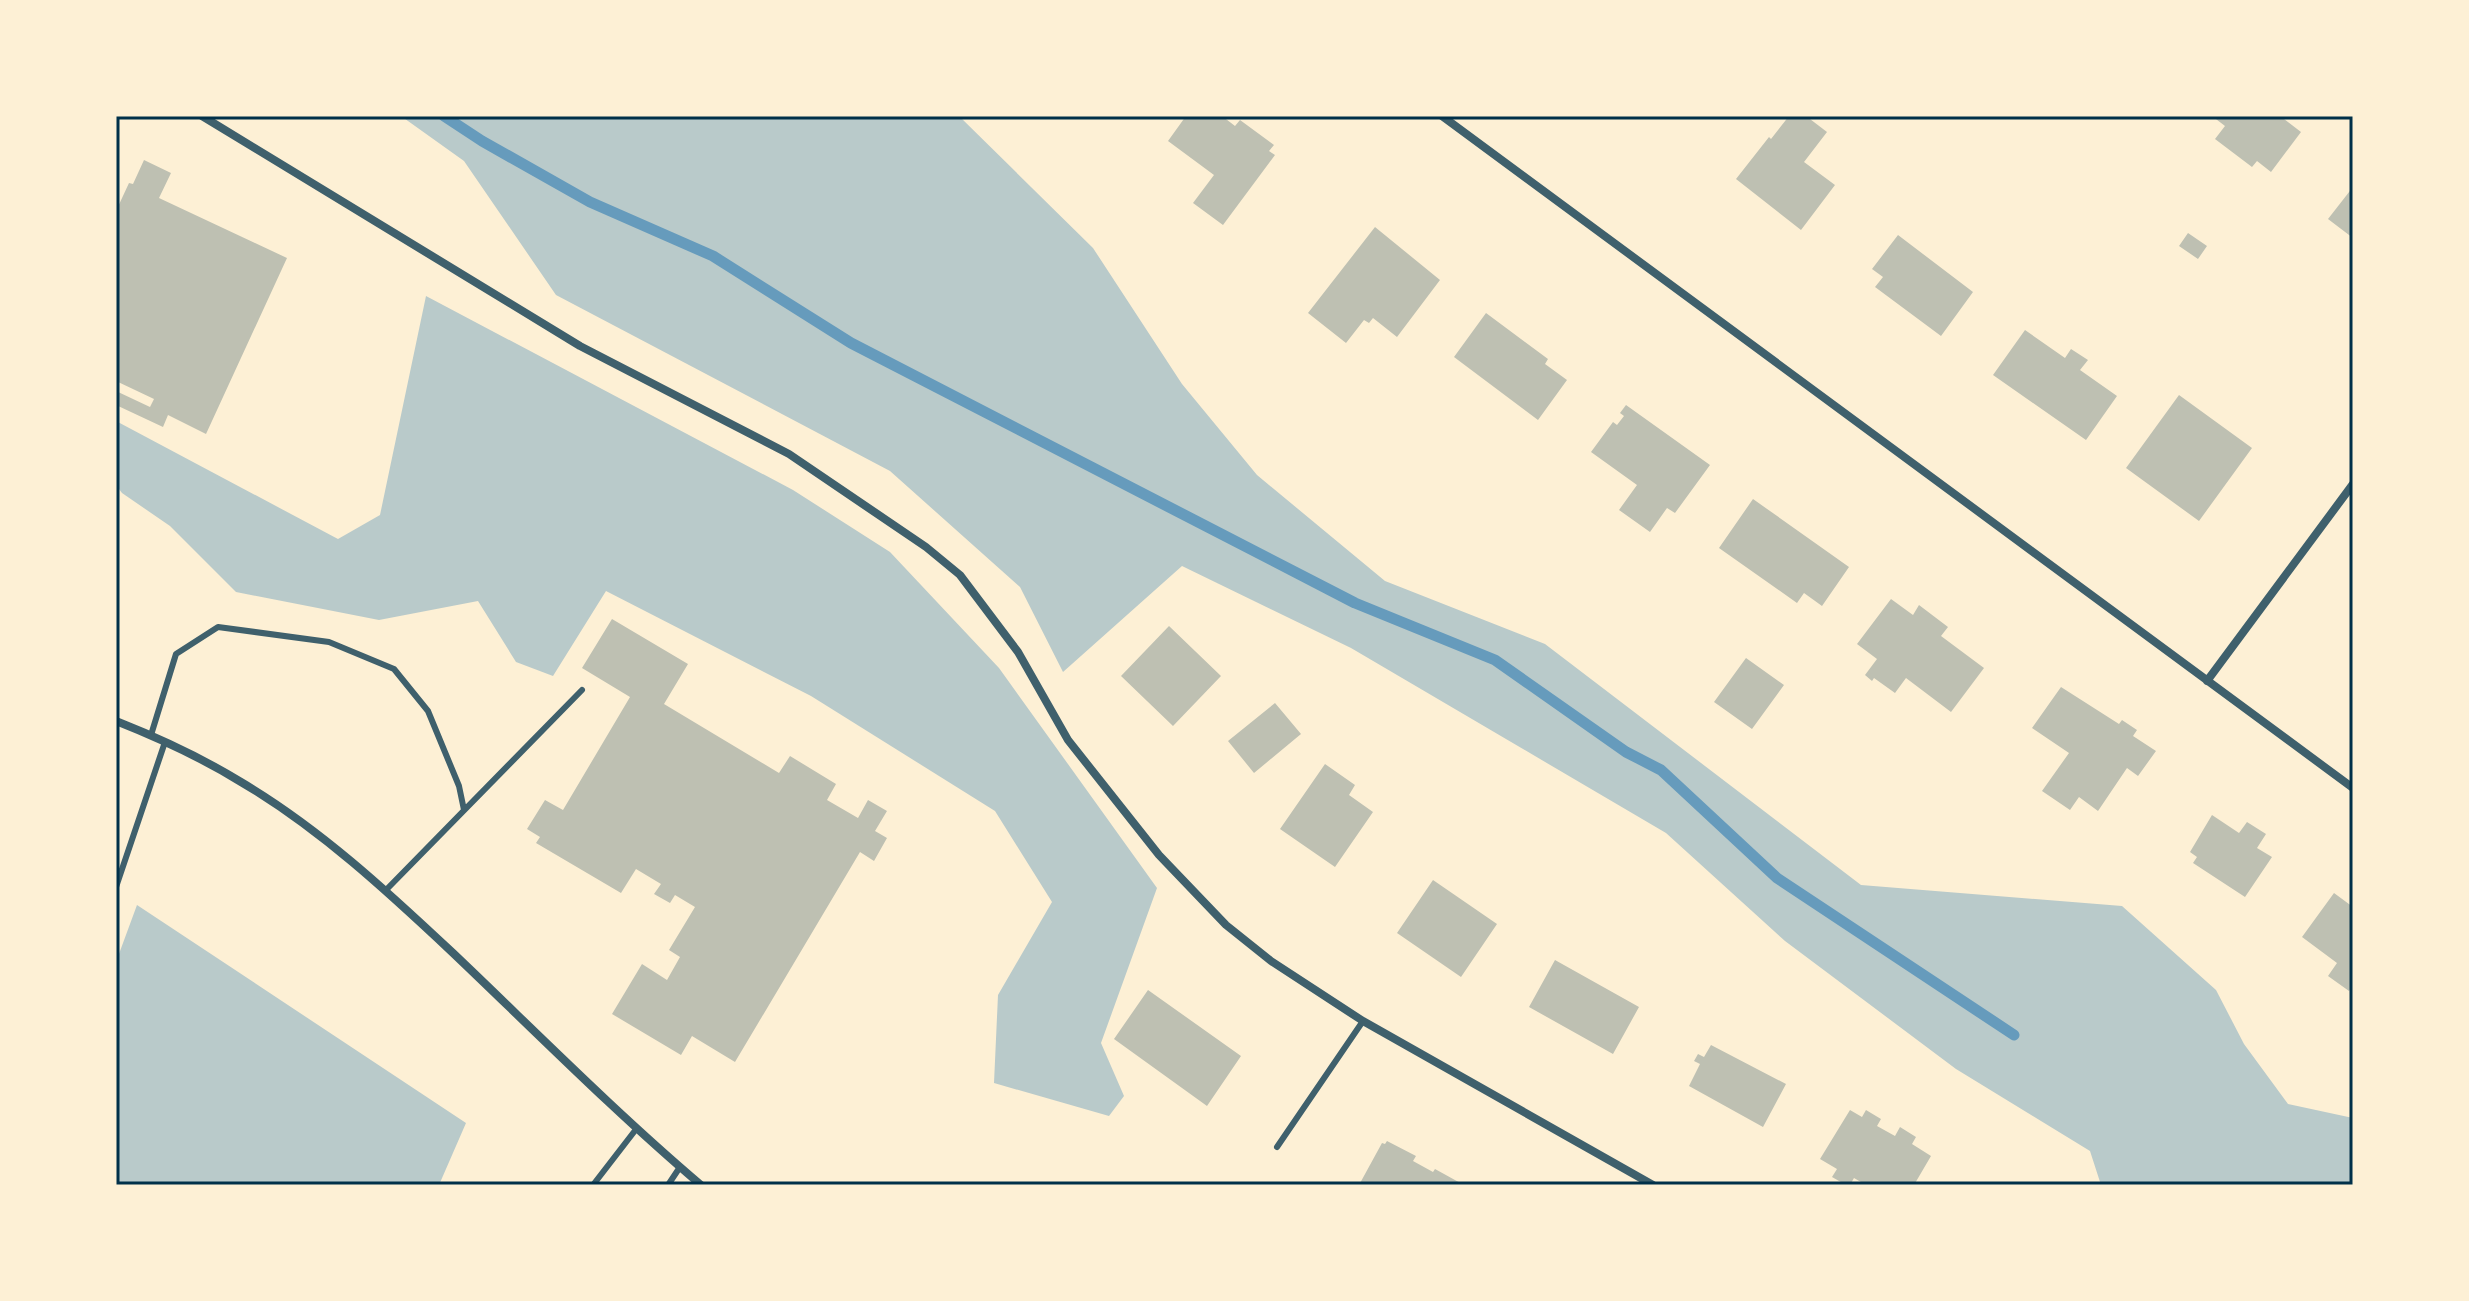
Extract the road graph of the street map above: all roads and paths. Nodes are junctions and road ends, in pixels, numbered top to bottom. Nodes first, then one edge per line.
1 (202, 116) edge
2 (1442, 116) edge
3 (2353, 484) edge
4 (2207, 681) junction
5 (582, 690) dead end
6 (116, 721) edge
7 (151, 735) junction
8 (165, 742) junction
9 (2353, 788) edge
10 (464, 810) junction
11 (116, 887) edge
12 (386, 890) junction
13 (1363, 1021) junction
14 (637, 1128) junction
15 (1277, 1147) dead end
16 (680, 1167) junction
17 (593, 1185) edge
18 (668, 1185) edge
19 (701, 1185) edge
20 (1653, 1185) edge

1 - 13 street
2 - 4 street
3 - 4 street
4 - 9 street
5 - 10 lane
6 - 7 street
7 - 8 street
7 - 10 lane
8 - 11 lane
8 - 12 street
10 - 12 lane
12 - 14 street
13 - 15 lane
13 - 20 street
14 - 16 street
14 - 17 lane
16 - 18 lane
16 - 19 street

